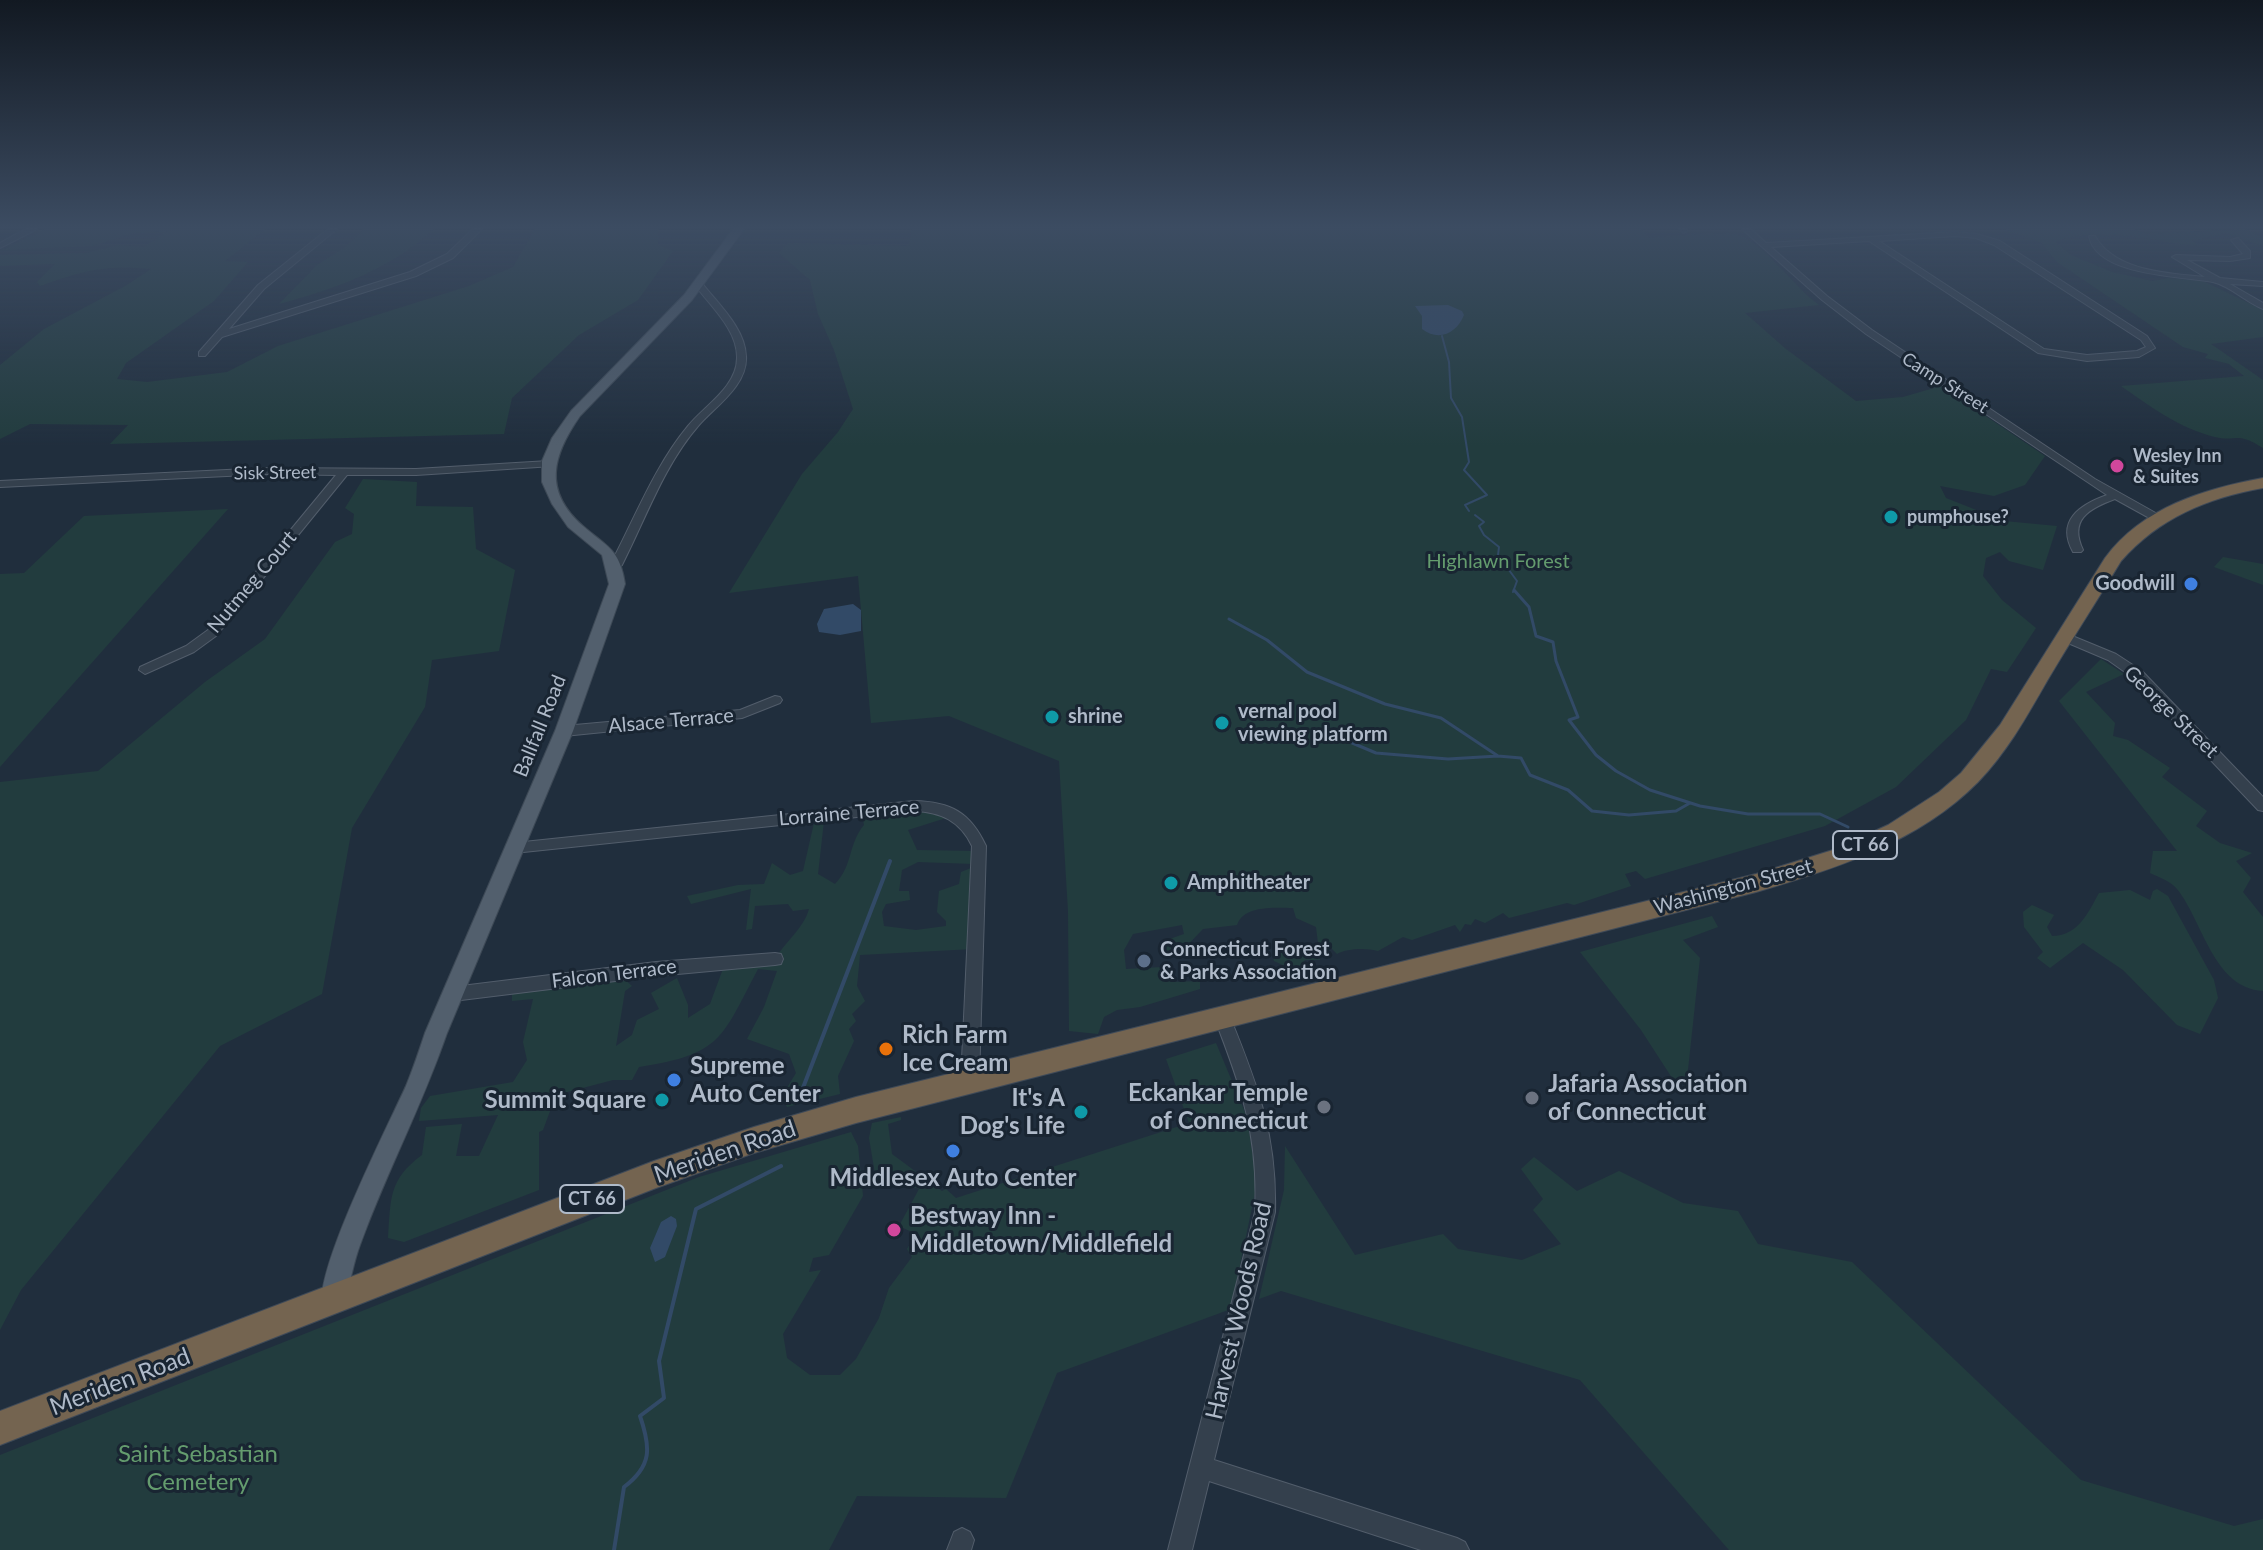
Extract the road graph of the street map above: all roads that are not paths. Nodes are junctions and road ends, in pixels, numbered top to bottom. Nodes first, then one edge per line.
1 (248, 301) edge
2 (326, 301) edge
3 (685, 301) edge
4 (710, 301) edge
5 (1828, 301) edge
6 (1966, 301) edge
7 (2087, 301) edge
8 (219, 335) junction
9 (202, 354) dead end
10 (549, 464) junction
11 (343, 473) junction
12 (2263, 483) edge
13 (0, 484) edge
14 (2114, 496) junction
15 (2157, 518) junction
16 (2077, 550) dead end
17 (616, 565) junction
18 (2065, 637) junction
19 (145, 670) dead end
20 (775, 700) dead end
21 (564, 731) junction
22 (2263, 806) edge
23 (514, 848) junction
24 (775, 959) dead end
25 (1429, 965) joint
26 (453, 994) junction
27 (1222, 1017) junction
28 (970, 1081) junction
29 (332, 1301) junction
30 (0, 1428) edge
31 (1203, 1468) junction
32 (1180, 1550) edge
33 (1457, 1550) edge

1 - 8 street
2 - 8 street
3 - 10 main road
4 - 17 street
5 - 14 street, Camp Street
6 - 7 street
8 - 9 street
10 - 11 street, Sisk Street
10 - 17 main road
11 - 13 street, Sisk Street
11 - 19 street, Nutmeg Court
12 - 15 highway, Washington Street / CT 66
14 - 15 street, Camp Street
14 - 16 street
15 - 18 highway, Washington Street / CT 66
17 - 21 main road, Ballfall Road
18 - 22 street, George Street
18 - 25 highway, Washington Street / CT 66
20 - 21 street, Alsace Terrace
21 - 23 main road, Ballfall Road
23 - 26 main road, Ballfall Road
23 - 28 street, Lorraine Terrace
24 - 26 street, Falcon Terrace
25 - 27 highway, Meriden Road / CT 66
26 - 29 main road, Ballfall Road
27 - 28 highway, Meriden Road / CT 66
27 - 31 street, Harvest Woods Road
28 - 29 highway, Meriden Road / CT 66
29 - 30 highway, Meriden Road / CT 66
31 - 32 street, Harvest Woods Road
31 - 33 street

